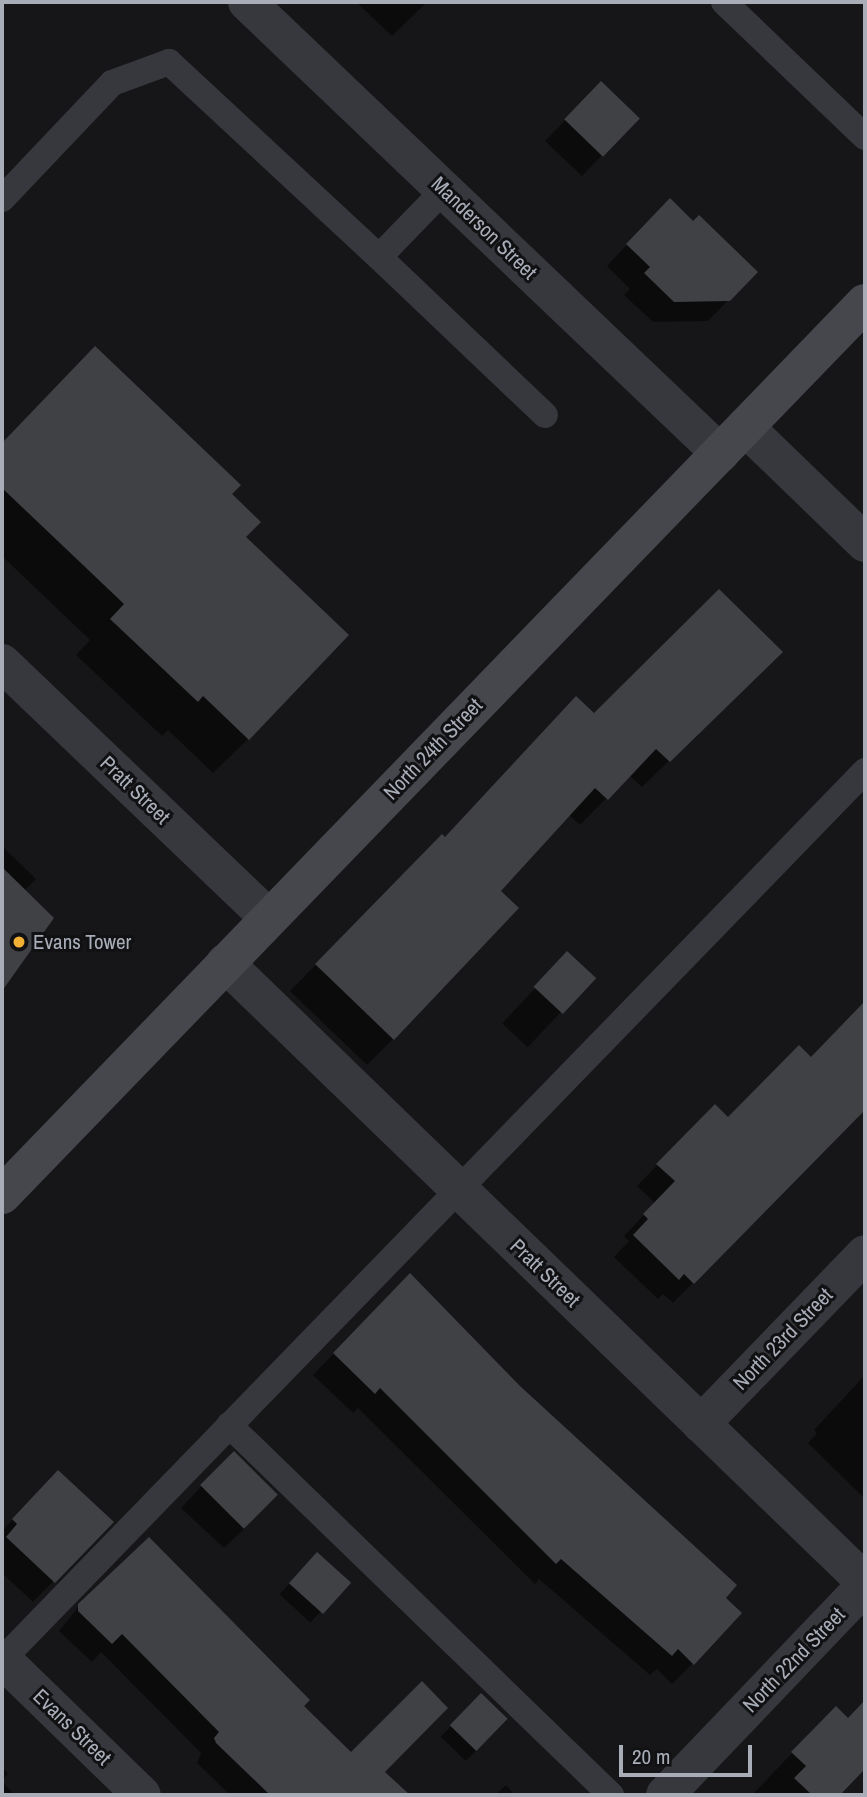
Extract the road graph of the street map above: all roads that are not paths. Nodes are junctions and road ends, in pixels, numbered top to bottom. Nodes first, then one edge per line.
1 (247, 2) edge
2 (724, 2) edge
3 (865, 137) edge
4 (444, 190) junction
5 (2, 199) edge
6 (379, 257) junction
7 (865, 303) edge
8 (545, 415) dead end
9 (733, 440) junction
10 (865, 542) edge
11 (2, 663) edge
12 (865, 771) edge
13 (269, 918) junction
14 (225, 963) junction
15 (457, 1189) junction
16 (2, 1195) edge
17 (865, 1254) edge
18 (701, 1424) junction
19 (229, 1425) junction
20 (865, 1584) edge
21 (2, 1660) edge
22 (142, 1795) edge
23 (611, 1795) edge
24 (665, 1795) edge

1 - 4 street, Manderson Street
2 - 3 lane
4 - 6 lane
4 - 9 street, Manderson Street
5 - 6 lane
6 - 8 lane
7 - 9 main road, North 24th Street
9 - 10 street, Manderson Street
9 - 13 main road, North 24th Street
11 - 13 street, Pratt Street
12 - 15 lane
13 - 14 main road, North 24th Street
14 - 15 street, Pratt Street
14 - 16 main road, North 24th Street
15 - 18 street, Pratt Street
15 - 19 lane
17 - 18 street, North 23rd Street
18 - 20 street, Pratt Street
19 - 21 lane
19 - 23 lane
20 - 24 street, North 22nd Street
21 - 22 street, Evans Street

